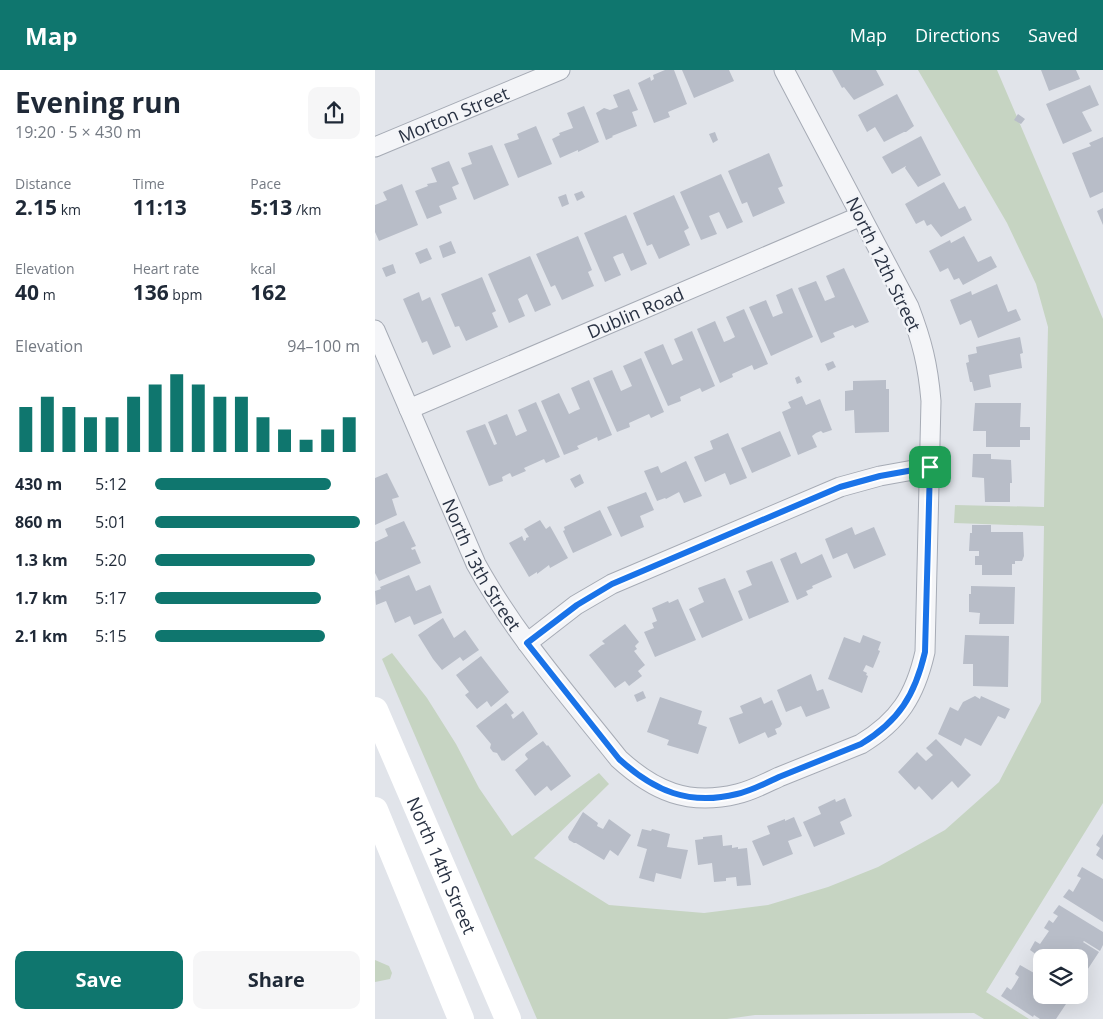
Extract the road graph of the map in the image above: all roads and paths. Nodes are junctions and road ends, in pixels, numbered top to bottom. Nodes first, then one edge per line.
1 (559, 70) edge
2 (783, 70) edge
3 (375, 147) edge
4 (861, 216) junction
5 (375, 330) edge
6 (409, 409) junction
7 (930, 467) junction
8 (527, 643) junction
9 (903, 707) joint
10 (375, 710) edge
11 (375, 810) edge
12 (461, 1019) edge
13 (508, 1019) edge

1 - 3 street, Morton Street
2 - 4 street, North 12th Street
4 - 6 street, Dublin Road
4 - 7 street, North 12th Street
5 - 6 street, North 13th Street
6 - 8 street, North 13th Street
7 - 8 street
7 - 9 street, North 12th Street
8 - 9 street, North 13th Street
10 - 13 main road, North 14th Street
11 - 12 main road

